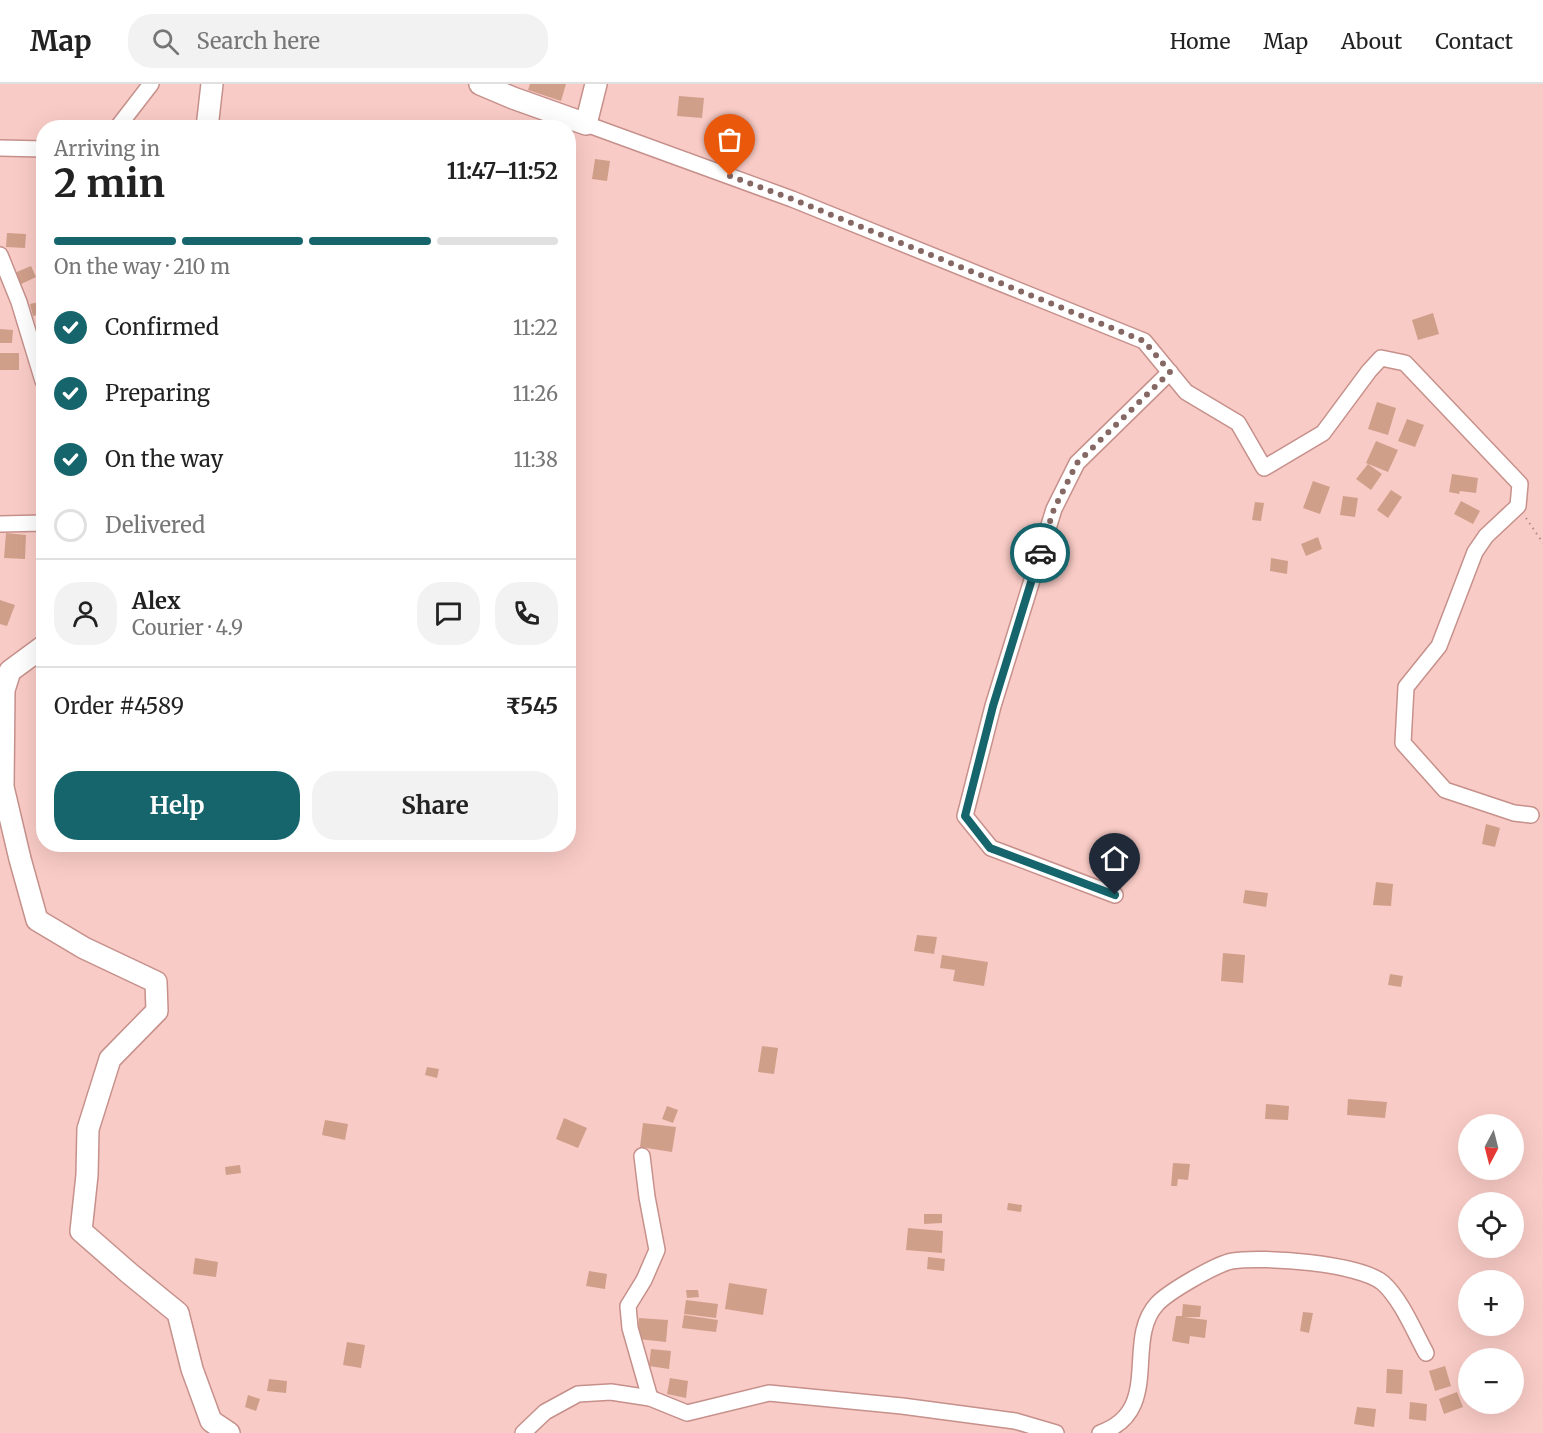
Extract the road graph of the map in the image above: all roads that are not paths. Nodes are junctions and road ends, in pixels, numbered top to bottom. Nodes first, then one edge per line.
1 (151, 84) edge
2 (212, 84) edge
3 (480, 84) edge
4 (596, 84) edge
5 (123, 120) edge
6 (208, 120) edge
7 (575, 120) edge
8 (576, 120) edge
9 (586, 124) junction
10 (0, 148) edge
11 (36, 149) edge
12 (0, 255) edge
13 (36, 356) edge
14 (1170, 372) junction
15 (0, 524) edge
16 (36, 524) edge
17 (36, 651) edge
18 (5, 669) edge
19 (1531, 815) dead end
20 (1115, 895) dead end
21 (642, 1156) dead end
22 (1426, 1353) dead end
23 (650, 1398) junction
24 (229, 1433) edge
25 (523, 1433) edge
26 (1056, 1433) edge
27 (1100, 1433) edge

1 - 5 street
2 - 6 main road
3 - 7 main road
4 - 9 main road
8 - 9 main road
9 - 14 street
10 - 11 street
12 - 13 street
14 - 19 street
14 - 20 street
15 - 16 street
17 - 18 main road
18 - 24 main road
21 - 23 street
22 - 27 street
23 - 25 street
23 - 26 street

